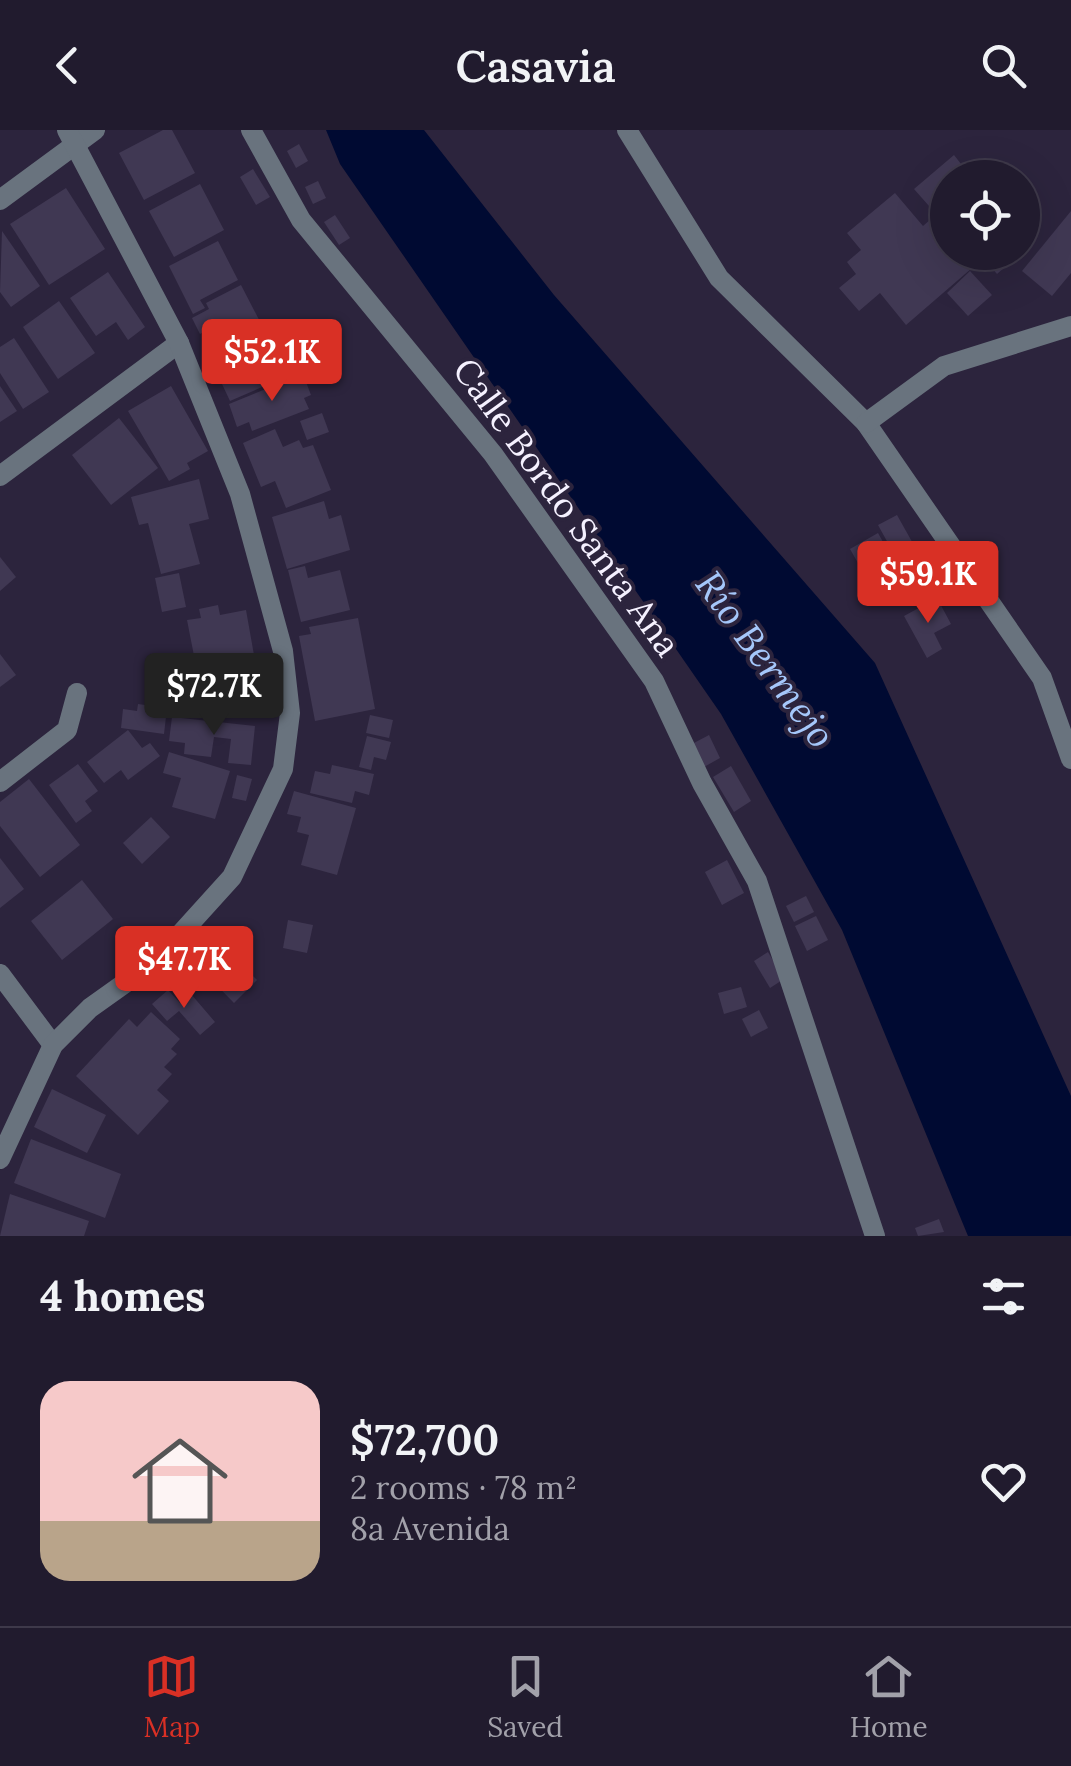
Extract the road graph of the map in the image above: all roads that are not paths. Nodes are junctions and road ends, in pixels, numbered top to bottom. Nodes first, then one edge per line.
1 (96, 130) edge
2 (251, 130) edge
3 (627, 130) edge
4 (72, 137) edge
5 (0, 200) edge
6 (1071, 326) edge
7 (179, 343) junction
8 (866, 423) junction
9 (0, 476) edge
10 (77, 693) dead end
11 (1071, 759) edge
12 (0, 782) edge
13 (0, 974) edge
14 (53, 1046) junction
15 (0, 1159) edge
16 (874, 1236) edge

1 - 4 street
2 - 16 street, Calle Bordo Santa Ana
3 - 8 street
4 - 5 street
4 - 7 street
6 - 8 street
7 - 9 street
7 - 14 street
8 - 11 street
10 - 12 street
13 - 14 street
14 - 15 street

